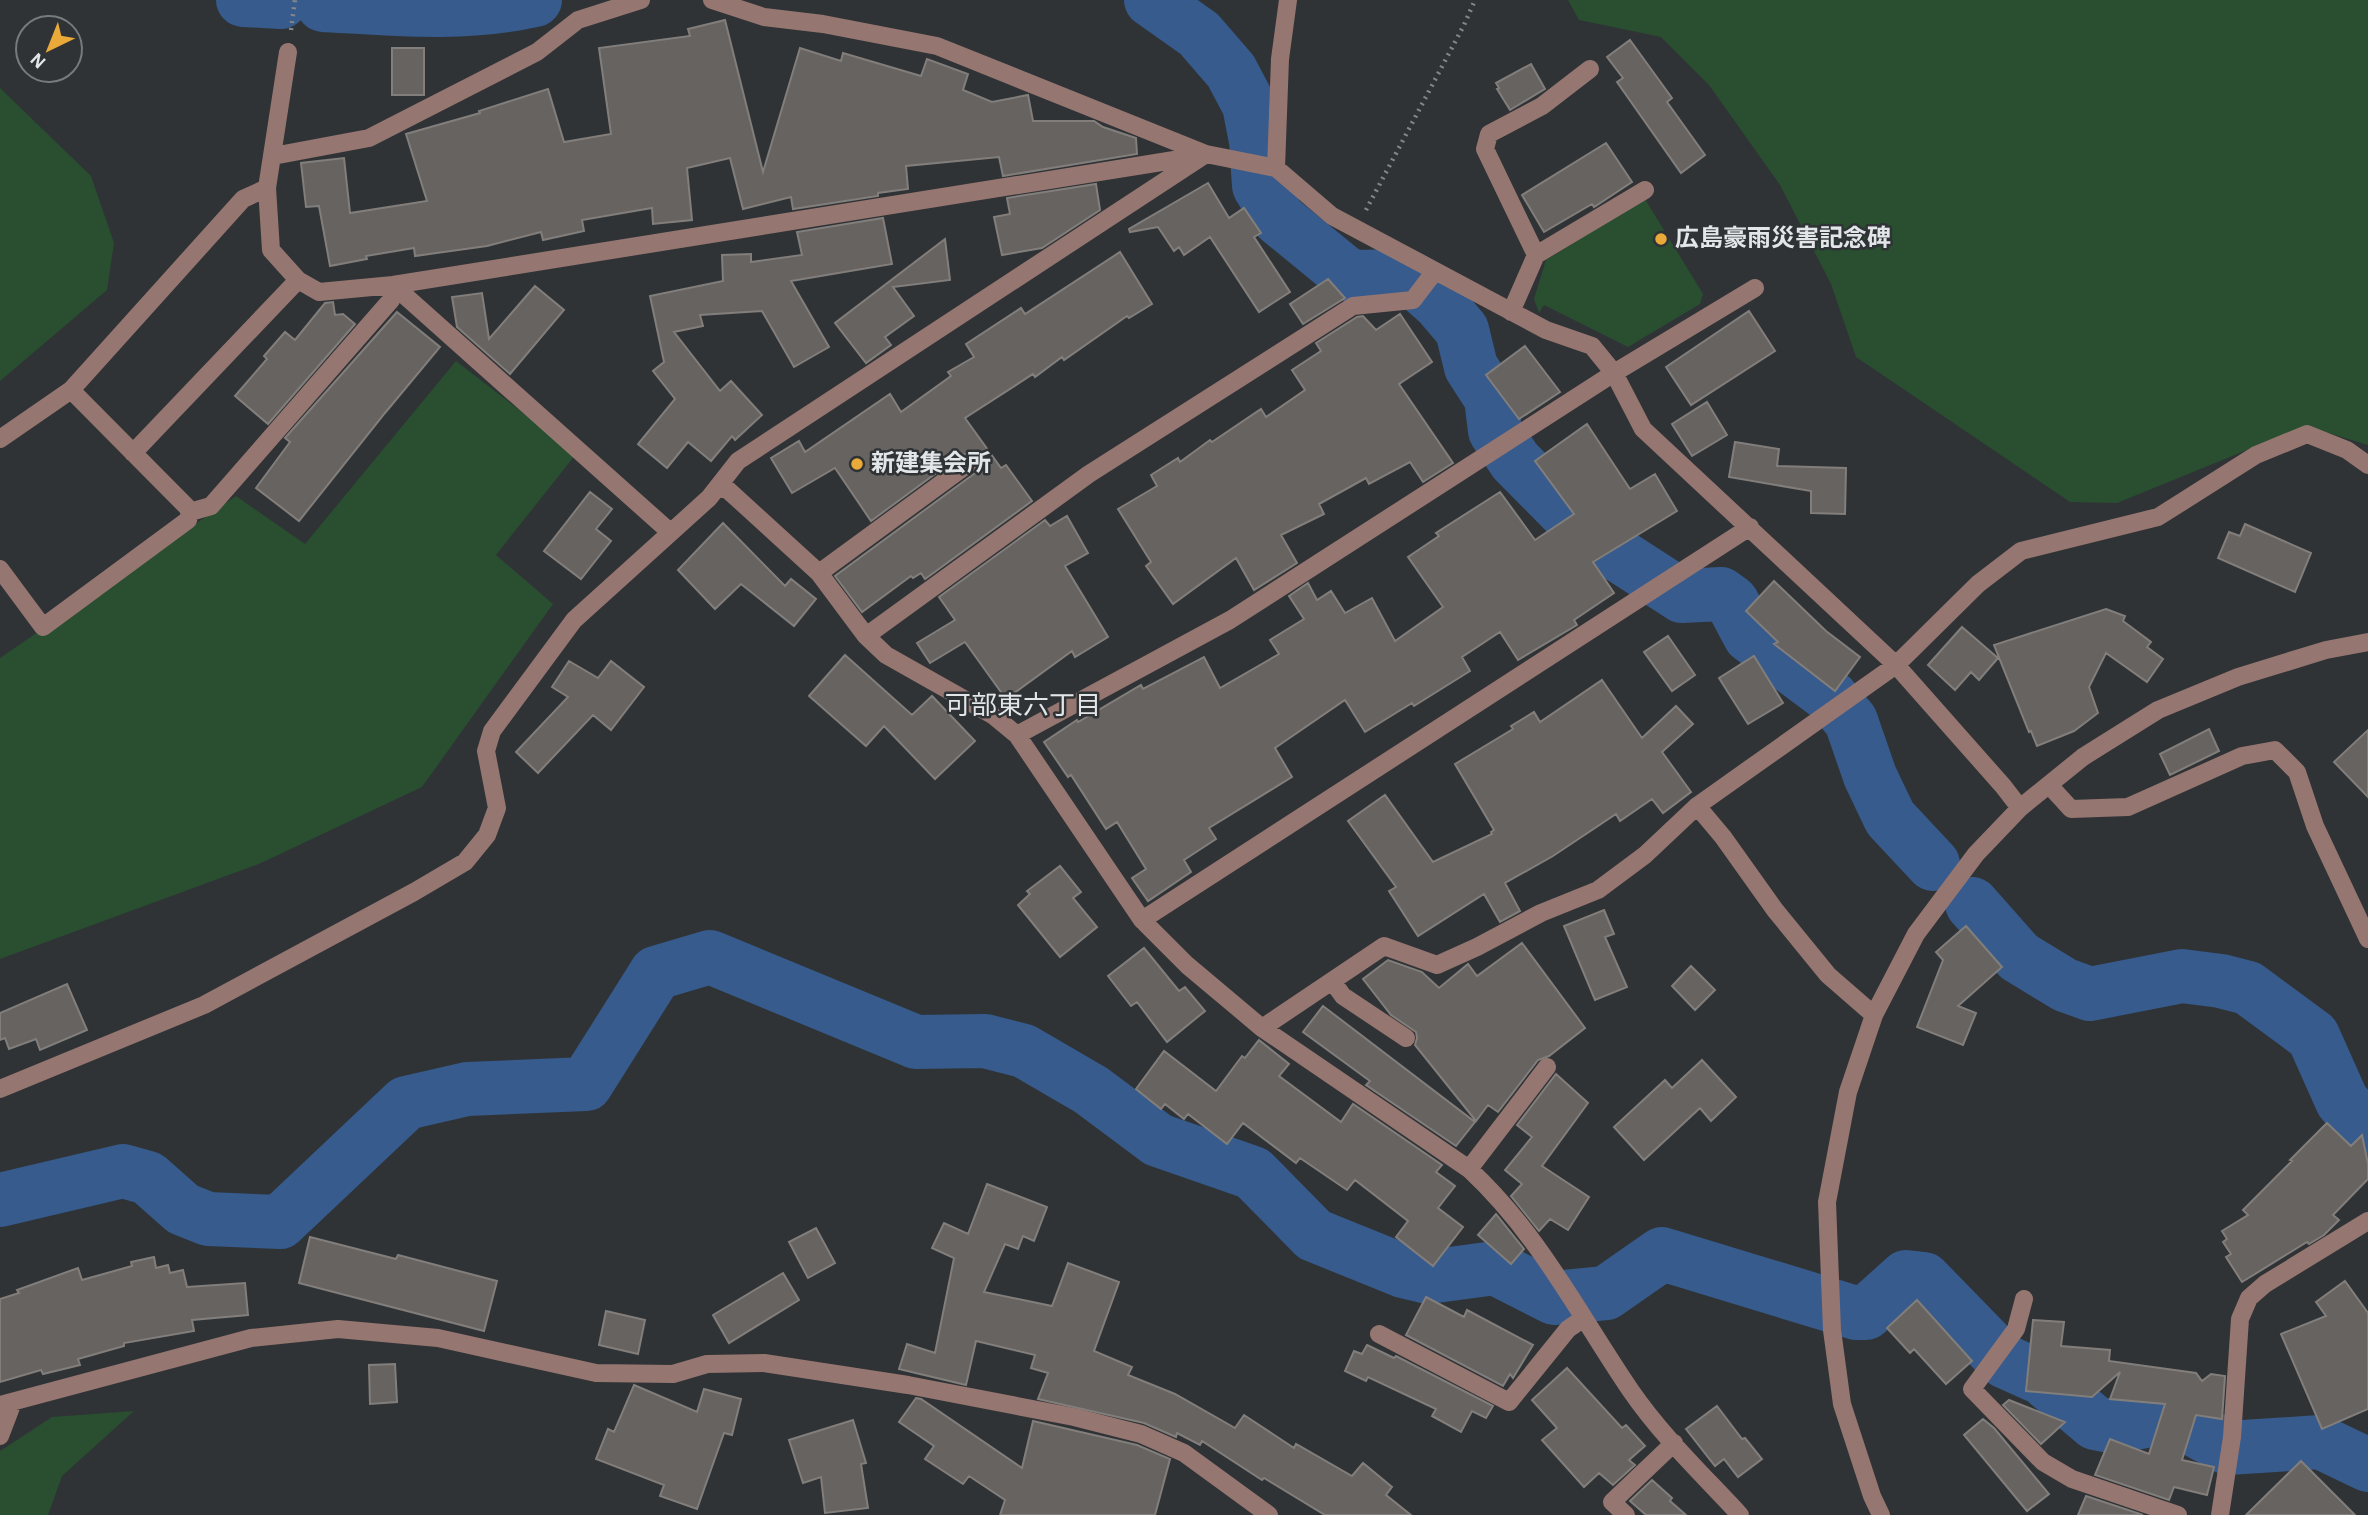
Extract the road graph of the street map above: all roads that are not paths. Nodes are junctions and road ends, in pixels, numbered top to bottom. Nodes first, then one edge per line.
1 (641, 0) edge
2 (712, 0) edge
3 (1288, 0) edge
4 (288, 52) dead end
5 (1590, 69) dead end
6 (1206, 155) junction
7 (273, 156) junction
8 (1264, 165) junction
9 (267, 188) junction
10 (1645, 190) dead end
11 (1536, 256) junction
12 (298, 280) junction
13 (1426, 283) junction
14 (393, 285) junction
15 (1755, 288) dead end
16 (1511, 312) junction
17 (1614, 373) junction
18 (71, 390) junction
19 (0, 439) edge
20 (133, 453) junction
21 (968, 464) dead end
22 (2368, 465) edge
23 (718, 488) junction
24 (190, 512) junction
25 (1750, 527) junction
26 (670, 532) junction
27 (0, 569) edge
28 (819, 573) junction
29 (866, 636) junction
30 (2368, 642) edge
31 (1896, 665) junction
32 (1017, 735) junction
33 (2049, 785) junction
34 (1697, 806) junction
35 (2020, 808) junction
36 (1142, 920) junction
37 (2368, 939) edge
38 (1332, 981) junction
39 (1874, 1015) junction
40 (1262, 1028) junction
41 (1406, 1038) dead end
42 (1547, 1067) dead end
43 (0, 1089) edge
44 (1469, 1169) junction
45 (2368, 1221) edge
46 (2024, 1299) dead end
47 (1584, 1318) junction
48 (1379, 1334) dead end
49 (6, 1404) edge
50 (0, 1436) edge
51 (1674, 1443) junction
52 (1269, 1515) edge
53 (1626, 1515) edge
54 (1740, 1515) edge
55 (1881, 1515) edge
56 (2178, 1515) edge
57 (2220, 1515) edge

1 - 7 street
2 - 6 street
3 - 8 street
4 - 7 street
5 - 11 street
6 - 8 street
6 - 14 street
6 - 23 street
7 - 9 street
8 - 13 street
9 - 12 street
9 - 18 street
10 - 11 street
11 - 16 street
12 - 14 street
12 - 20 street
13 - 16 street
13 - 29 street
14 - 24 street
14 - 26 street
15 - 17 street
16 - 17 street
17 - 25 street
17 - 32 street
18 - 19 street
18 - 20 street
20 - 24 street
21 - 28 street
22 - 31 street
23 - 26 street
23 - 28 street
24 - 27 street
25 - 31 street
25 - 36 street
26 - 43 street
28 - 29 street
29 - 32 street
30 - 33 street
31 - 34 street
31 - 35 street
32 - 36 street
33 - 35 street
33 - 37 street
34 - 38 street
34 - 39 street
35 - 39 street
36 - 40 street
38 - 40 street
38 - 41 street
39 - 55 street
40 - 44 street
42 - 44 street
44 - 47 street
45 - 57 street
46 - 56 street
47 - 48 street
47 - 51 street
49 - 50 street
49 - 52 street
51 - 53 street
51 - 54 street

